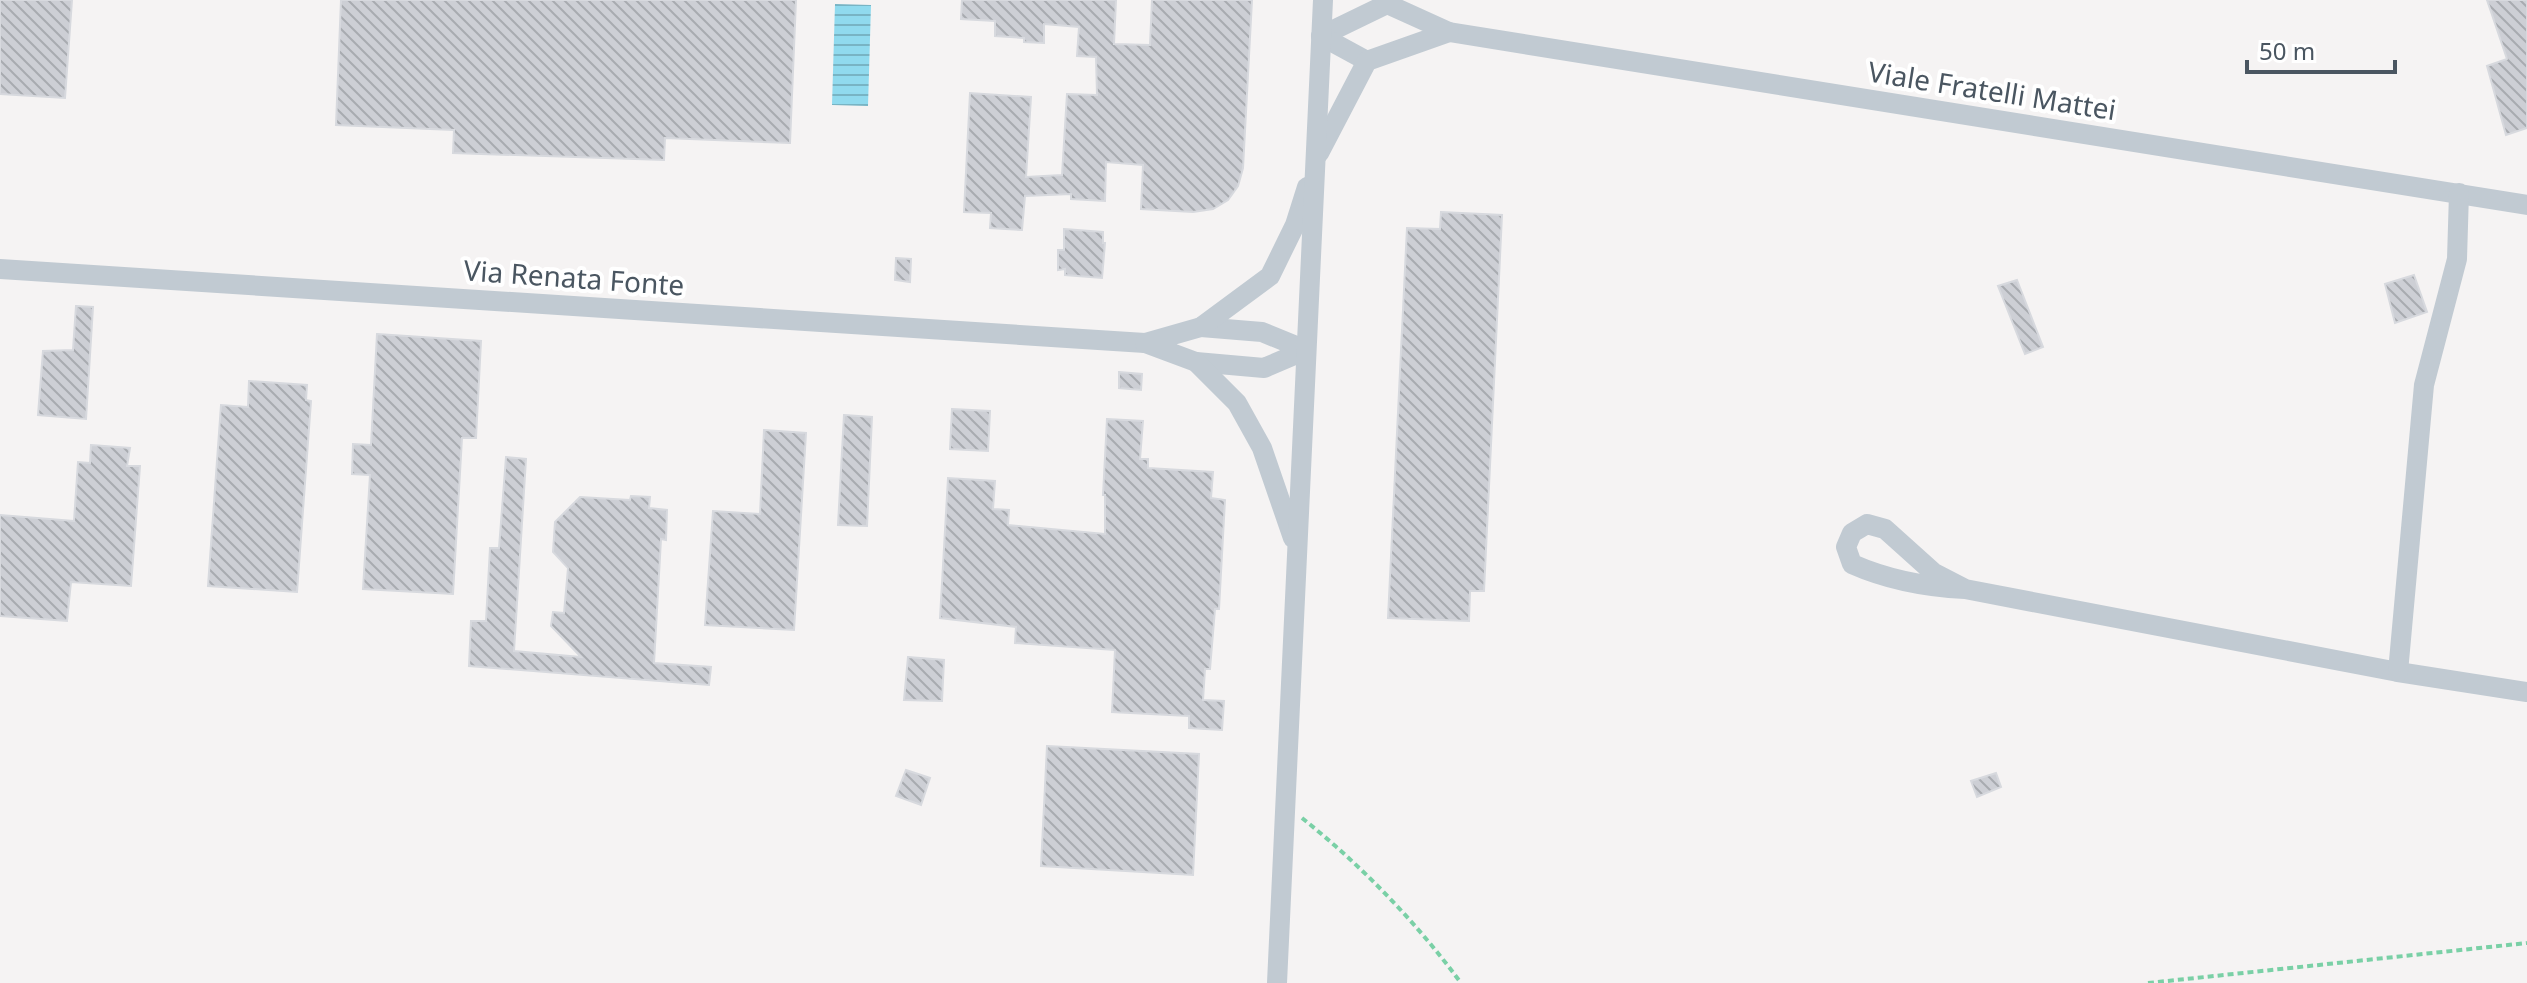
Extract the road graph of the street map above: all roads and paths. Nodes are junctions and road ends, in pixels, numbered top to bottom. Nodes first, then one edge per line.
1 (1323, 0) edge
2 (1386, 2) edge
3 (1449, 32) junction
4 (1321, 36) junction
5 (1367, 61) junction
6 (1315, 162) junction
7 (2459, 193) junction
8 (2527, 205) edge
9 (0, 269) edge
10 (1201, 327) junction
11 (1145, 343) junction
12 (1306, 350) junction
13 (1196, 362) junction
14 (1296, 547) junction
15 (1965, 589) junction
16 (2398, 672) junction
17 (2527, 692) edge
18 (1285, 805) junction
19 (2527, 943) edge
20 (1277, 983) edge
21 (1461, 983) edge
22 (2148, 983) edge

1 - 4 street
2 - 3 street, Viale Fratelli Mattei
2 - 4 street, Viale Fratelli Mattei
3 - 5 street, Viale Fratelli Mattei
3 - 7 street, Viale Fratelli Mattei
4 - 5 street
4 - 6 street
5 - 6 street
6 - 10 street, Via Renata Fonte
6 - 12 street
7 - 8 street, Viale Fratelli Mattei
7 - 16 street
9 - 11 street, Via Renata Fonte
10 - 11 street, Via Renata Fonte
10 - 12 street, Via Renata Fonte
11 - 13 street, Via Renata Fonte
12 - 13 street, Via Renata Fonte
12 - 14 street
13 - 14 street, Via Renata Fonte
14 - 18 street
15 - 15 street
15 - 16 street
16 - 17 street
18 - 20 street
18 - 21 path
19 - 22 path

